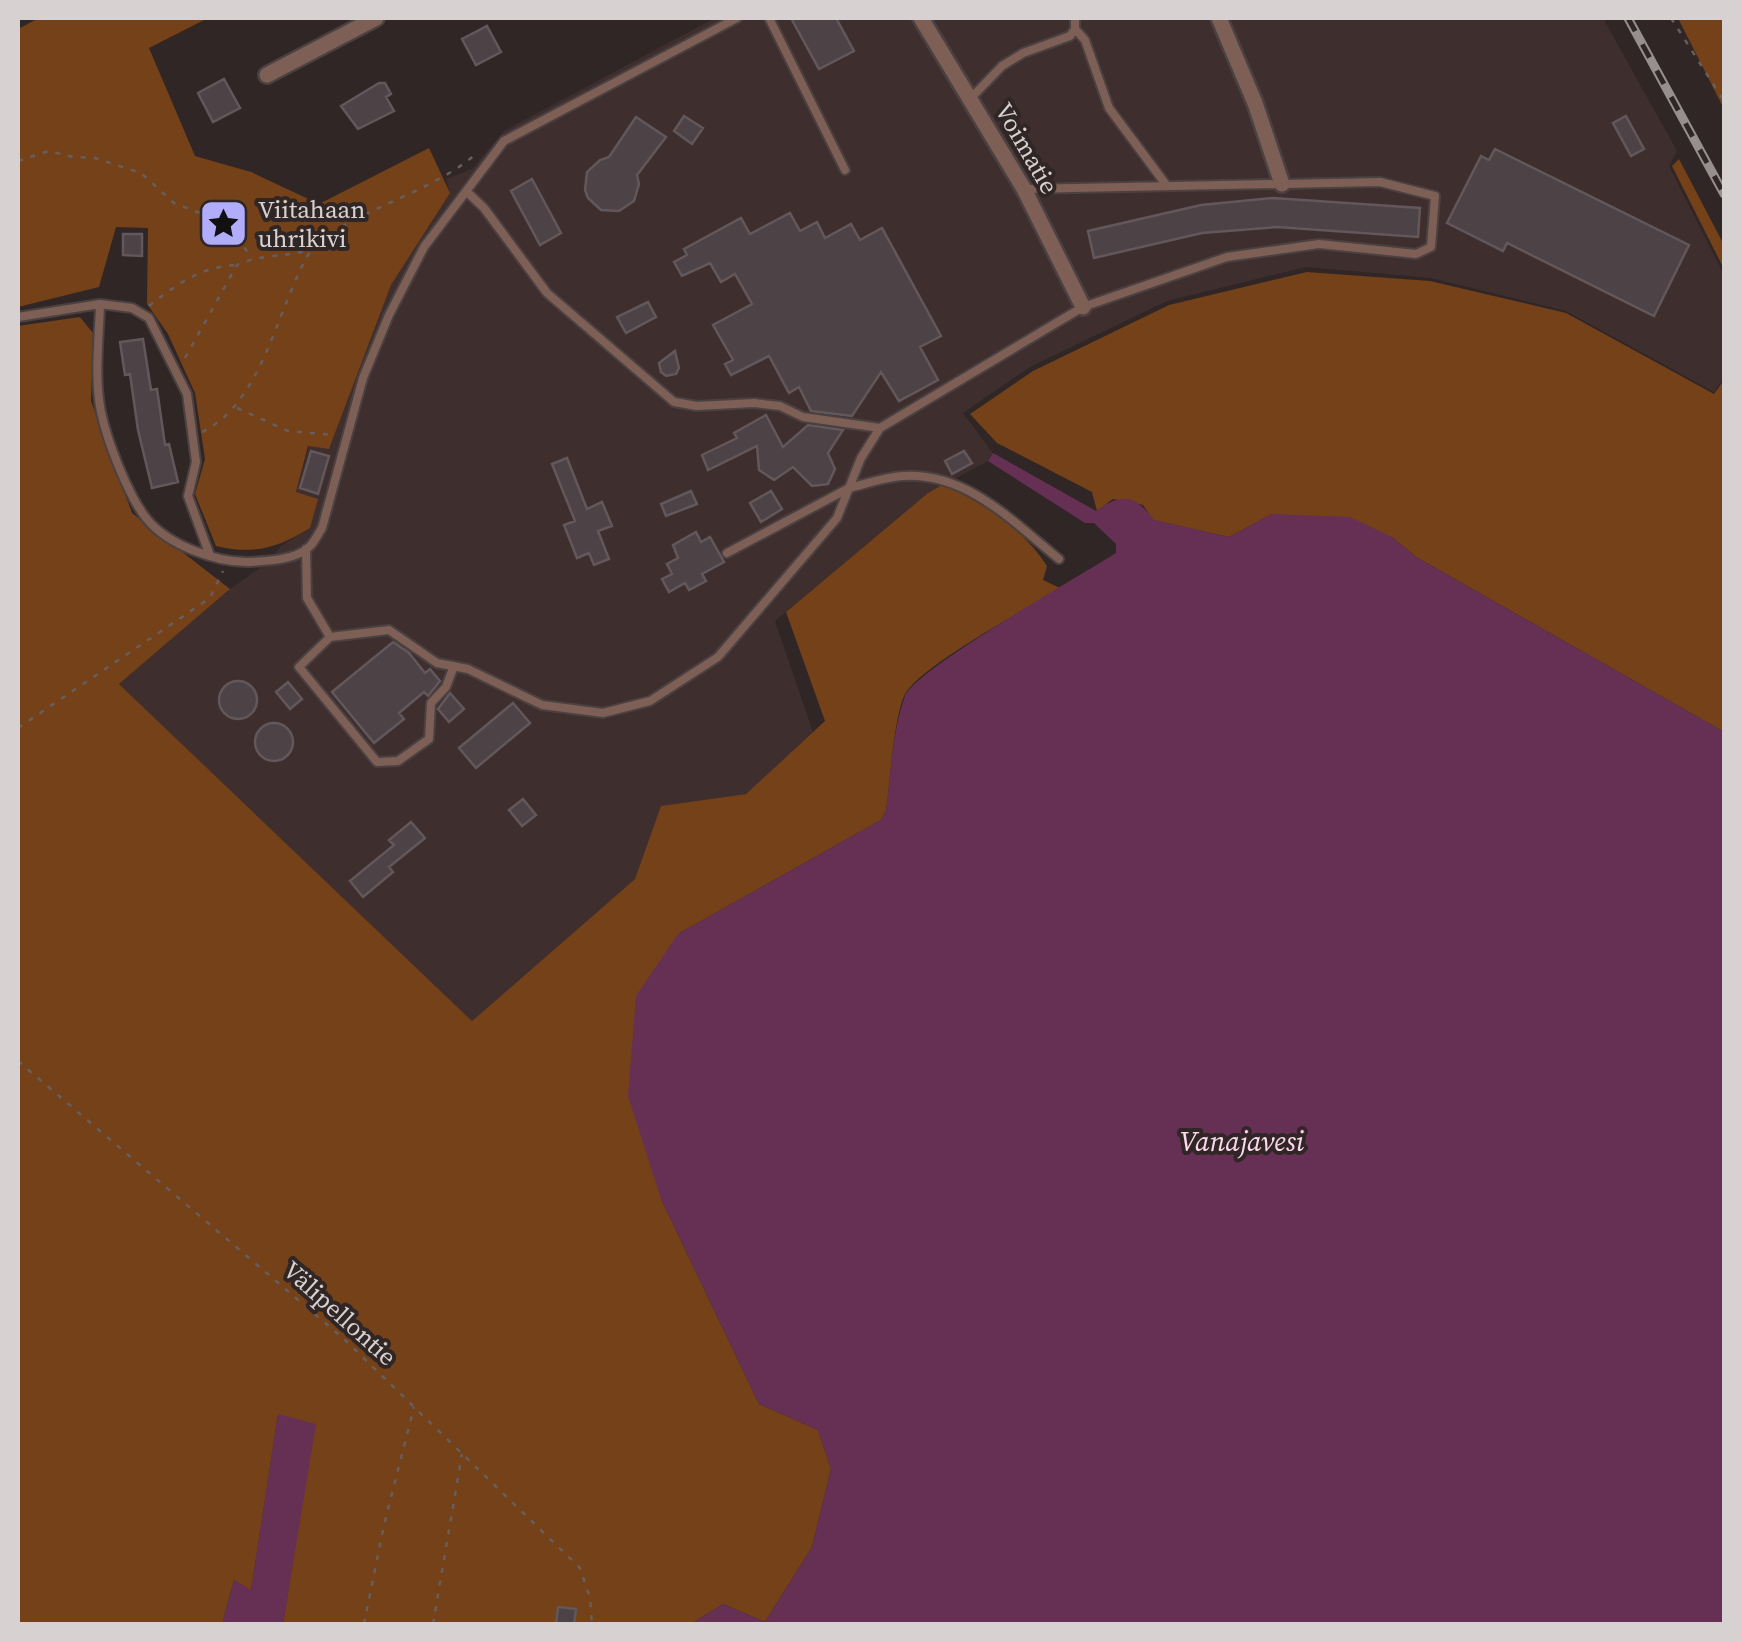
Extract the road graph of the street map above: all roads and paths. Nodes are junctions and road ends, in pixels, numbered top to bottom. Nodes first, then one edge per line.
1 (376, 18) edge
2 (737, 18) edge
3 (769, 18) edge
4 (921, 18) edge
5 (1075, 18) edge
6 (1218, 18) edge
7 (1672, 18) edge
8 (1075, 29) junction
9 (267, 75) dead end
10 (970, 99) junction
11 (1724, 101) edge
12 (486, 146) dead end
13 (18, 160) edge
14 (845, 170) dead end
15 (1282, 184) junction
16 (1168, 186) junction
17 (1024, 189) junction
18 (466, 192) junction
19 (312, 248) junction
20 (252, 257) junction
21 (237, 265) junction
22 (100, 304) junction
23 (1083, 307) junction
24 (140, 313) junction
25 (18, 317) edge
26 (178, 371) junction
27 (235, 407) junction
28 (880, 428) junction
29 (194, 437) junction
30 (346, 437) junction
31 (849, 488) junction
32 (306, 549) junction
33 (727, 552) dead end
34 (209, 554) junction
35 (224, 558) junction
36 (1059, 559) dead end
37 (330, 637) junction
38 (454, 666) junction
39 (18, 728) edge
40 (18, 1062) edge
41 (415, 1405) junction
42 (463, 1452) junction
43 (364, 1624) edge
44 (433, 1624) edge
45 (592, 1624) edge

1 - 9 street
2 - 18 lane
3 - 14 lane
4 - 10 street, Voimatie
5 - 8 lane
6 - 15 street
7 - 11 path
8 - 10 lane
8 - 16 lane
10 - 17 street, Voimatie
12 - 19 path
13 - 20 path
15 - 16 lane
15 - 23 lane
16 - 17 lane
17 - 23 street, Voimatie
18 - 28 lane
18 - 30 lane
19 - 20 path
19 - 27 path
20 - 21 path
21 - 24 path
21 - 26 path
22 - 24 lane
22 - 25 lane
22 - 34 lane
23 - 28 lane
24 - 26 lane
26 - 29 lane
27 - 29 path
27 - 30 path
28 - 31 lane
29 - 34 lane
30 - 32 lane
31 - 33 lane
31 - 36 lane
31 - 38 lane
32 - 35 lane
32 - 37 lane
34 - 35 lane
35 - 39 path
37 - 38 lane
37 - 38 lane
40 - 41 path, Välipellontie
41 - 42 path, Välipellontie
41 - 43 path
42 - 44 path
42 - 45 path, Välipellontie

